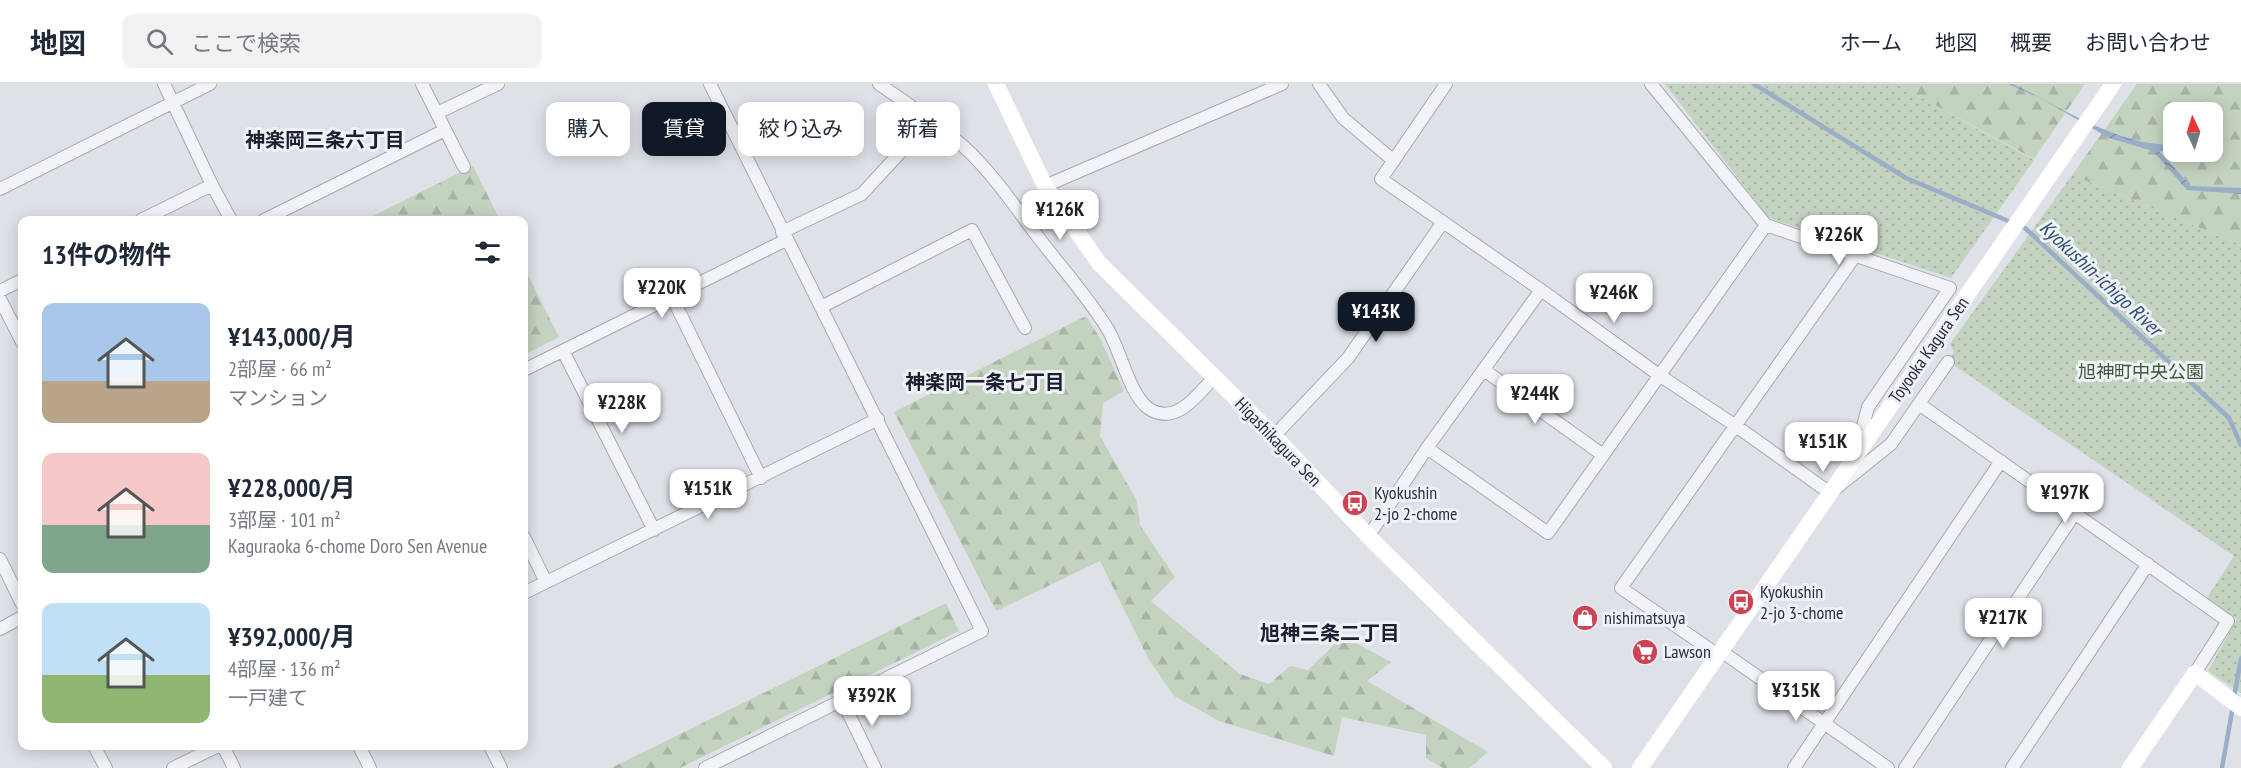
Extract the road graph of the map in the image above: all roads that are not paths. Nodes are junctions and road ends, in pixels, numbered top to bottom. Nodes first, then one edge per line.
1 (164, 84) edge
2 (210, 84) edge
3 (422, 84) edge
4 (498, 84) edge
5 (710, 84) edge
6 (879, 84) edge
7 (996, 84) edge
8 (1282, 84) edge
9 (1319, 84) edge
10 (1446, 84) edge
11 (1651, 84) edge
12 (2113, 84) edge
13 (906, 102) edge
14 (173, 103) junction
15 (437, 113) junction
16 (445, 130) junction
17 (960, 144) edge
18 (897, 156) edge
19 (1394, 161) junction
20 (464, 166) dead end
21 (212, 185) junction
22 (1045, 186) junction
23 (0, 189) edge
24 (149, 216) edge
25 (229, 216) edge
26 (272, 216) edge
27 (1443, 222) junction
28 (1766, 225) junction
29 (784, 236) junction
30 (1855, 256) junction
31 (18, 282) edge
32 (1541, 290) junction
33 (0, 291) edge
34 (672, 297) junction
35 (0, 299) edge
36 (821, 307) junction
37 (1025, 328) dead end
38 (18, 334) edge
39 (563, 351) junction
40 (1948, 362) dead end
41 (528, 368) edge
42 (1484, 370) junction
43 (1659, 375) junction
44 (1214, 377) junction
45 (1919, 404) junction
46 (878, 419) junction
47 (1736, 426) junction
48 (1274, 436) junction
49 (1427, 447) junction
50 (1603, 454) junction
51 (1856, 455) junction
52 (2001, 461) junction
53 (761, 478) junction
54 (1830, 493) junction
55 (2075, 513) junction
56 (654, 530) junction
57 (1367, 534) junction
58 (528, 545) edge
59 (0, 559) edge
60 (2148, 564) junction
61 (546, 582) junction
62 (528, 591) edge
63 (18, 596) edge
64 (18, 619) edge
65 (0, 628) edge
66 (1719, 653) junction
67 (2195, 673) junction
68 (842, 700) junction
69 (2241, 708) edge
70 (1824, 723) junction
71 (96, 750) edge
72 (210, 750) edge
73 (225, 750) edge
74 (360, 750) edge
75 (492, 750) edge
76 (105, 768) edge
77 (173, 768) edge
78 (234, 768) edge
79 (370, 768) edge
80 (501, 768) edge
81 (705, 768) edge
82 (875, 768) edge
83 (1604, 768) edge
84 (1640, 768) edge
85 (1794, 768) edge
86 (1888, 768) edge
87 (1905, 768) edge
88 (2012, 768) edge
89 (2130, 768) edge

1 - 14 street
2 - 14 street
3 - 15 street
4 - 15 street
5 - 29 street
6 - 13 street
7 - 22 street, Higashikagura Sen
8 - 22 street
9 - 19 street
10 - 19 street
11 - 28 street
12 - 51 street, Toyooka Kagura Sen
14 - 21 street
14 - 23 street
15 - 16 street
16 - 20 street
16 - 26 street
17 - 44 street
18 - 29 street
19 - 27 street
21 - 24 street
21 - 25 street
22 - 44 street, Higashikagura Sen
27 - 32 street
27 - 48 street
28 - 30 street
28 - 43 street
29 - 34 street
29 - 36 street
30 - 47 street
30 - 51 street
31 - 33 street
32 - 42 street
32 - 43 street
34 - 39 street
34 - 53 street
35 - 38 street
36 - 37 street
36 - 46 street
39 - 41 street
39 - 56 street
40 - 45 street
42 - 49 street
42 - 50 street
43 - 47 street
43 - 50 street
44 - 48 street, Higashikagura Sen
45 - 52 street
45 - 54 street
46 - 53 street
46 - 68 street
47 - 54 street
47 - 66 street
48 - 57 street, Higashikagura Sen
49 - 50 street
49 - 57 street
51 - 54 street, Toyooka Kagura Sen
52 - 55 street
52 - 70 street
53 - 56 street
54 - 66 street, Toyooka Kagura Sen
55 - 60 street
55 - 87 street
56 - 61 street
57 - 83 street, Higashikagura Sen
58 - 61 street
59 - 63 street
60 - 67 street
60 - 88 street
61 - 62 street
64 - 65 street
66 - 70 street
66 - 84 street, Toyooka Kagura Sen
67 - 69 street
67 - 89 street
68 - 81 street
68 - 82 street
70 - 85 street
70 - 86 street
71 - 76 street
72 - 77 street
73 - 78 street
74 - 79 street
75 - 80 street

